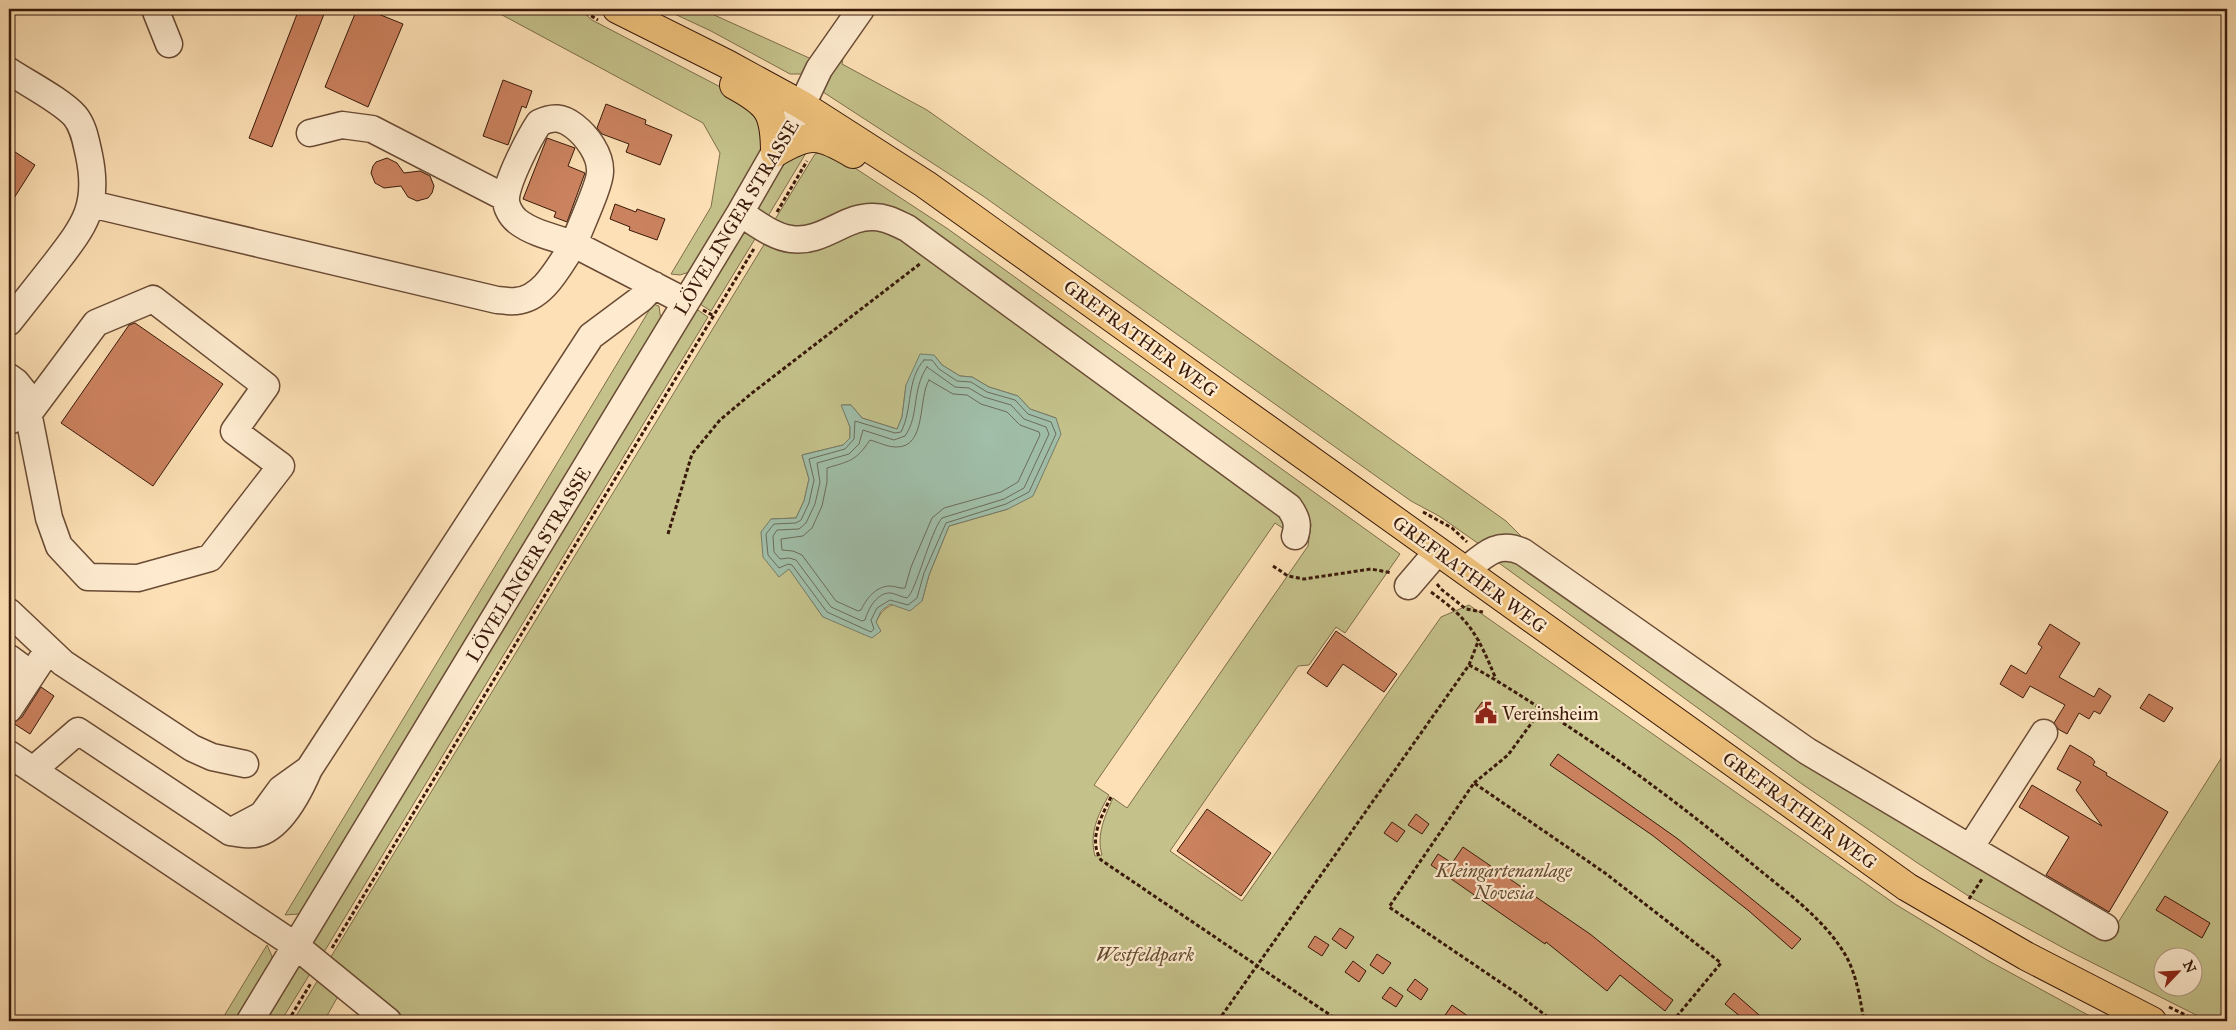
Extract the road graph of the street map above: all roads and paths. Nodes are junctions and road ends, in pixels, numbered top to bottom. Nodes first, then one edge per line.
1 (155, 9) edge
2 (580, 9) edge
3 (861, 9) edge
4 (608, 15) edge
5 (653, 26) junction
6 (169, 44) dead end
7 (9, 72) edge
8 (802, 105) junction
9 (310, 133) dead end
10 (784, 148) junction
11 (506, 198) junction
12 (91, 204) junction
13 (740, 213) junction
14 (766, 229) junction
15 (1006, 241) junction
16 (574, 244) junction
17 (937, 249) junction
18 (654, 285) junction
19 (686, 302) junction
20 (9, 322) edge
21 (9, 377) edge
22 (19, 417) edge
23 (1422, 512) dead end
24 (668, 534) dead end
25 (1294, 536) dead end
26 (1438, 551) junction
27 (1474, 564) junction
28 (1273, 566) dead end
29 (1411, 583) junction
30 (9, 612) edge
31 (1479, 639) junction
32 (48, 650) junction
33 (9, 658) edge
34 (1470, 665) junction
35 (1496, 679) junction
36 (9, 683) edge
37 (9, 708) edge
38 (1542, 710) junction
39 (2044, 732) dead end
40 (9, 754) edge
41 (245, 764) dead end
42 (33, 770) junction
43 (1474, 783) junction
44 (1111, 797) dead end
45 (1970, 848) junction
46 (1962, 895) dead end
47 (1977, 904) dead end
48 (2105, 927) dead end
49 (296, 946) junction
50 (322, 965) junction
51 (1258, 967) junction
52 (2158, 1012) edge
53 (250, 1021) edge
54 (288, 1021) edge
55 (388, 1021) edge
56 (1218, 1021) edge
57 (1339, 1021) edge
58 (1553, 1021) edge
59 (1673, 1021) edge
60 (1864, 1021) edge
61 (2198, 1021) edge

1 - 6 street
2 - 4 path
3 - 8 street, LÖVELINGER STRASSE
4 - 5 main road, GREFRATHER WEG
5 - 8 main road, GREFRATHER WEG
5 - 10 main road
7 - 12 street
8 - 10 street, LÖVELINGER STRASSE
8 - 15 main road, GREFRATHER WEG
9 - 11 street
10 - 13 street, LÖVELINGER STRASSE
10 - 14 path
10 - 15 main road
11 - 16 street
11 - 16 street
12 - 16 street
12 - 20 street
13 - 14 street
13 - 19 street, LÖVELINGER STRASSE
14 - 17 street
14 - 50 path
15 - 26 main road, GREFRATHER WEG
16 - 18 street
17 - 24 path
17 - 25 street
18 - 19 street
18 - 42 street
19 - 49 street, LÖVELINGER STRASSE
21 - 22 street
22 - 22 street
23 - 27 path
26 - 27 main road, GREFRATHER WEG
26 - 29 street
27 - 45 street
27 - 52 main road, GREFRATHER WEG
28 - 29 path
29 - 31 path
30 - 32 street
31 - 34 path
31 - 35 path
32 - 37 street
32 - 41 street
33 - 36 street
34 - 35 path
34 - 51 path
35 - 38 path
38 - 43 path
38 - 60 path
39 - 45 street
40 - 42 street
42 - 49 street
43 - 58 path
43 - 59 path
44 - 51 path
45 - 48 street
46 - 47 path
49 - 50 street
49 - 53 street, LÖVELINGER STRASSE
50 - 54 path
50 - 55 street
51 - 56 path
51 - 57 path
52 - 61 path

